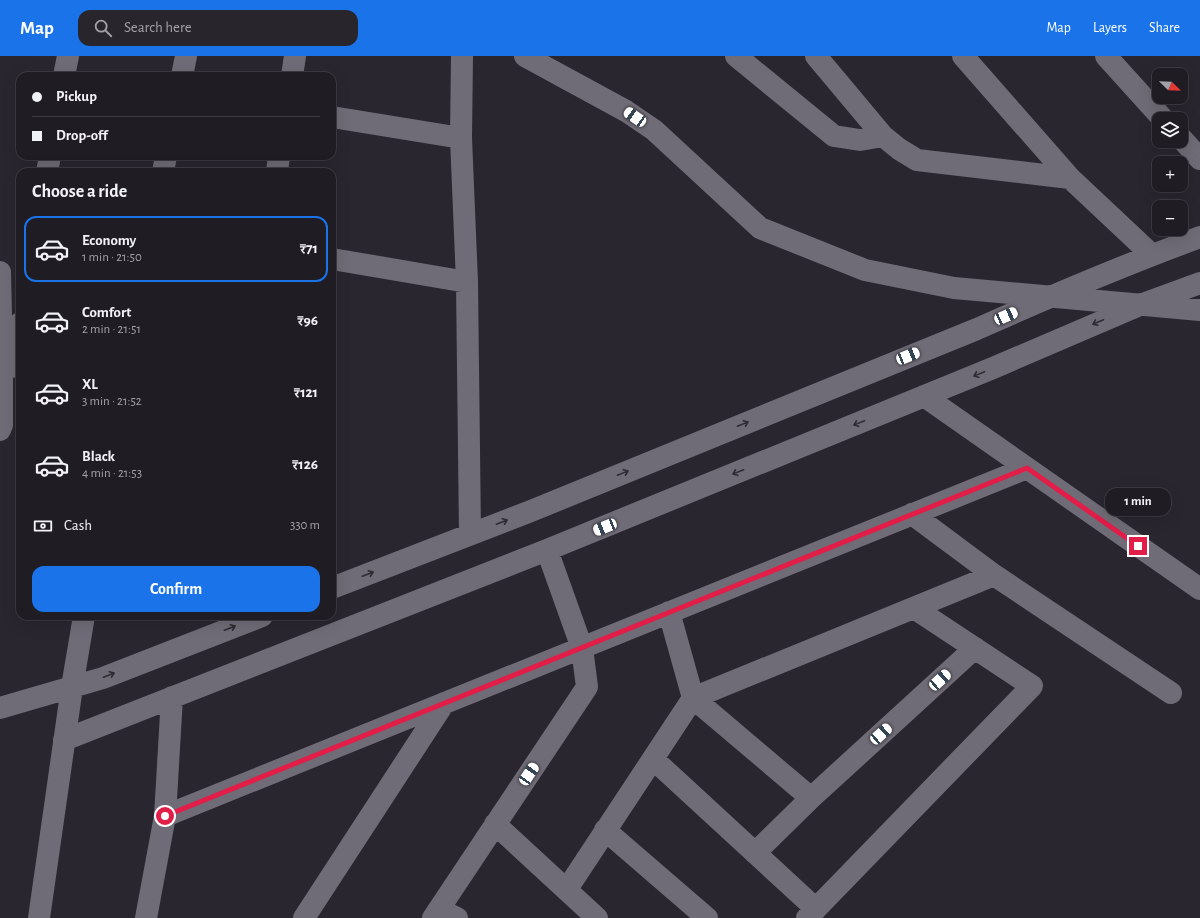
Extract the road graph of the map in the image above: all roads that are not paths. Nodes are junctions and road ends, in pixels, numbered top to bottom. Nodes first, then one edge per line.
1 (68, 56) edge
2 (186, 56) edge
3 (295, 56) edge
4 (462, 56) edge
5 (525, 56) edge
6 (736, 56) edge
7 (816, 56) edge
8 (963, 56) edge
9 (1106, 56) edge
10 (65, 72) edge
11 (183, 72) edge
12 (293, 72) edge
13 (1157, 112) edge
14 (336, 118) edge
15 (884, 136) junction
16 (460, 138) junction
17 (1188, 146) edge
18 (1200, 159) edge
19 (1070, 178) junction
20 (1200, 237) edge
21 (1152, 255) junction
22 (336, 260) edge
23 (0, 272) edge
24 (467, 282) junction
25 (1200, 283) edge
26 (1049, 296) junction
27 (1140, 305) junction
28 (1200, 310) edge
29 (16, 344) edge
30 (924, 396) junction
31 (0, 430) edge
32 (1027, 468) junction
33 (912, 514) junction
34 (470, 534) junction
35 (547, 550) junction
36 (994, 575) junction
37 (336, 586) edge
38 (1200, 589) edge
39 (914, 608) junction
40 (669, 612) junction
41 (83, 620) edge
42 (252, 620) edge
43 (582, 648) junction
44 (975, 648) junction
45 (72, 687) junction
46 (1171, 693) dead end
47 (172, 697) junction
48 (693, 698) junction
49 (444, 703) junction
50 (0, 708) edge
51 (64, 740) junction
52 (653, 759) junction
53 (811, 798) junction
54 (165, 816) junction
55 (495, 824) junction
56 (605, 830) junction
57 (755, 853) junction
58 (567, 889) junction
59 (812, 913) edge
60 (443, 915) edge
61 (39, 918) edge
62 (146, 918) edge
63 (304, 918) edge
64 (597, 918) edge
65 (707, 918) edge

1 - 10 street
2 - 11 street
3 - 12 street
4 - 16 street
5 - 26 street
6 - 15 street
7 - 15 street
8 - 19 street
9 - 13 street
14 - 16 street
15 - 19 street
16 - 24 street
17 - 18 street
19 - 21 street
20 - 21 street
21 - 26 street
22 - 24 street
23 - 31 street
24 - 34 street
25 - 27 street
26 - 27 street
34 -> 26 street
27 - 28 street
27 -> 30 street
29 - 31 street
30 - 32 street
30 -> 35 street
32 - 33 street
32 - 38 street
33 - 36 street
33 - 40 street
37 -> 34 street
35 - 43 street
35 - 47 street
36 - 39 street
36 - 46 street
39 - 44 street
39 - 48 street
40 - 43 street
40 - 48 street
41 - 45 street
45 -> 42 street
43 - 49 street
43 - 55 street
44 - 53 street
44 - 59 street
45 - 50 street
45 - 51 street
47 - 51 street
47 - 54 street
48 - 52 street
48 - 53 street
49 - 54 street
49 - 63 street
51 - 61 street
52 - 56 street
52 - 57 street
53 - 57 street
54 - 62 street
55 - 58 street
55 - 60 street
56 - 58 street
56 - 65 street
57 - 59 street
58 - 64 street

